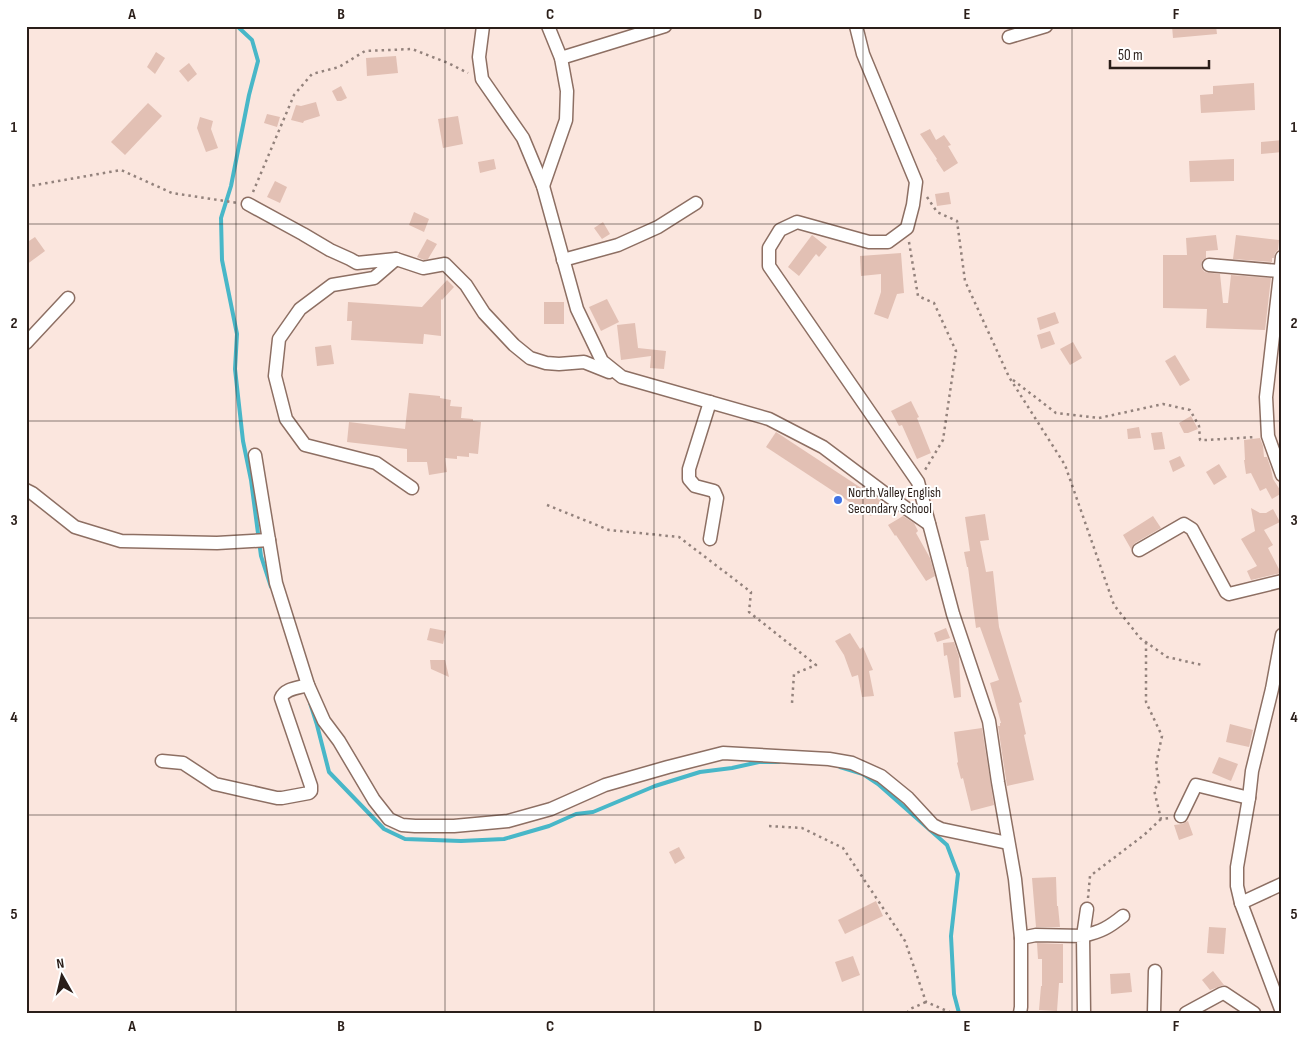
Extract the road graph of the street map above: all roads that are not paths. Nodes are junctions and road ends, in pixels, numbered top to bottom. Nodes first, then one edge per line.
1 (483, 26) edge
2 (548, 26) edge
3 (665, 26) edge
4 (856, 26) edge
5 (1046, 26) edge
6 (1009, 37) dead end
7 (561, 58) junction
8 (543, 186) junction
9 (696, 203) dead end
10 (248, 204) road end
11 (396, 259) junction
12 (564, 260) junction
13 (1281, 264) edge
14 (1209, 265) dead end
15 (68, 298) dead end
16 (26, 343) edge
17 (622, 377) junction
18 (710, 402) junction
19 (255, 455) dead end
20 (1282, 475) edge
21 (412, 488) dead end
22 (26, 490) edge
23 (929, 524) junction
24 (710, 539) dead end
25 (269, 540) junction
26 (1140, 550) dead end
27 (1282, 581) edge
28 (1282, 635) edge
29 (308, 685) junction
30 (1277, 690) edge
31 (162, 761) dead end
32 (1249, 798) junction
33 (1181, 816) road end
34 (1008, 843) junction
35 (1282, 884) edge
36 (1241, 903) junction
37 (1087, 909) road end
38 (1123, 916) dead end
39 (1083, 936) junction
40 (1021, 938) junction
41 (1155, 971) dead end
42 (1282, 1012) edge
43 (1020, 1013) edge
44 (1084, 1013) edge
45 (1154, 1013) edge
46 (1186, 1013) edge
47 (1254, 1013) edge

1 - 8 street
2 - 7 street
3 - 7 street
4 - 23 street
5 - 6 street
7 - 8 street
8 - 12 street
9 - 12 street
10 - 11 street
11 - 17 street
11 - 21 street
12 - 17 street
13 - 14 street
13 - 20 street
15 - 16 street
17 - 18 street
18 - 23 street
18 - 24 street
19 - 25 street
22 - 25 street
23 - 34 street
25 - 29 street
26 - 27 street
28 - 30 street
29 - 31 street
29 - 34 street
30 - 32 street
32 - 33 street
32 - 36 street
34 - 40 street
35 - 36 street
36 - 42 street
37 - 39 street
38 - 39 street
39 - 40 street
39 - 44 street
40 - 43 street
41 - 45 street
46 - 47 street

